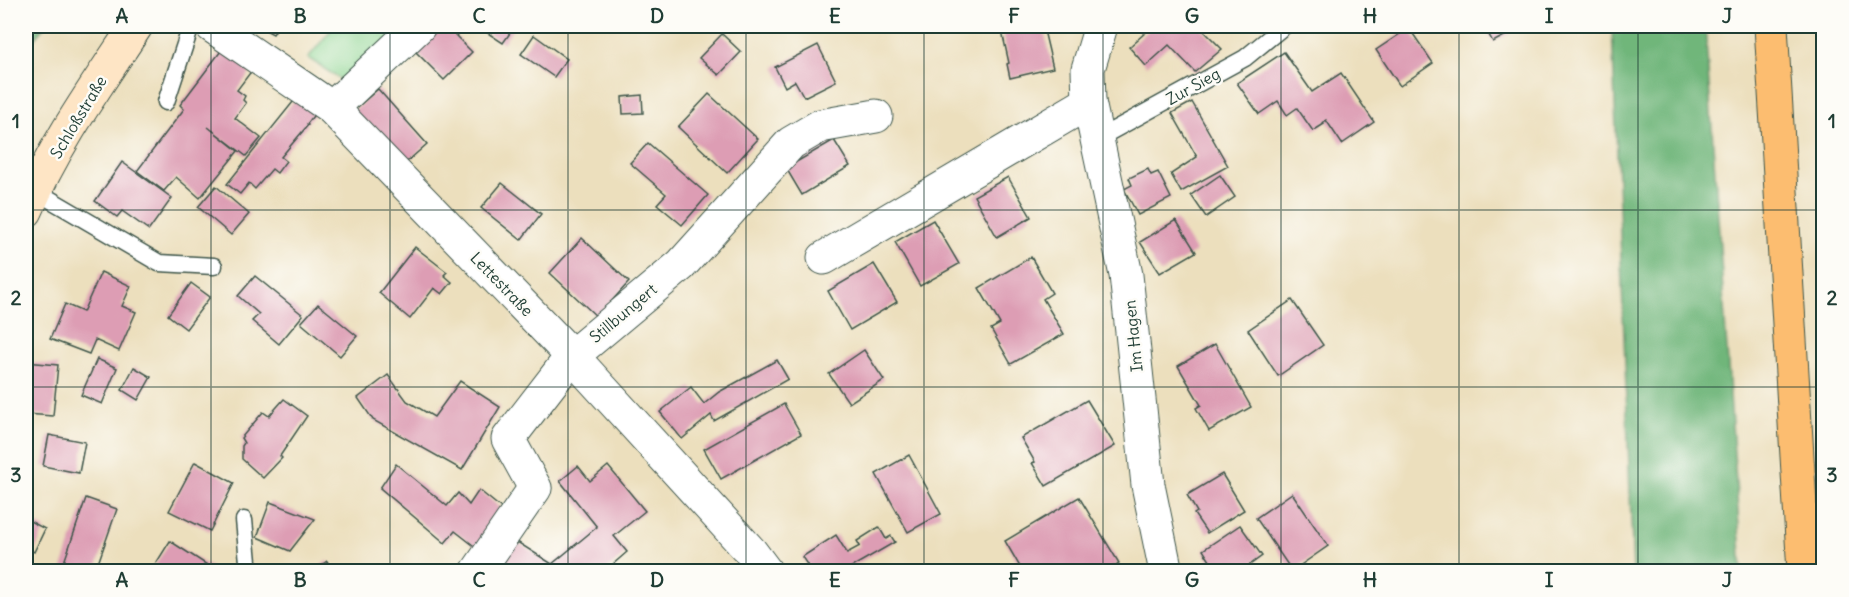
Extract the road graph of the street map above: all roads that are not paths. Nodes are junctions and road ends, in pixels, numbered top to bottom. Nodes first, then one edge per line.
1 (135, 26) edge
2 (191, 26) edge
3 (212, 26) edge
4 (419, 26) edge
5 (1101, 26) edge
6 (1284, 26) edge
7 (1771, 26) edge
8 (166, 102) dead end
9 (1089, 102) junction
10 (332, 108) junction
11 (876, 116) dead end
12 (1097, 139) junction
13 (30, 200) edge
14 (824, 258) dead end
15 (214, 266) dead end
16 (572, 356) junction
17 (244, 520) dead end
18 (249, 572) edge
19 (477, 572) edge
20 (766, 572) edge
21 (1166, 572) edge
22 (1804, 572) edge

1 - 13 main road, Schloßstraße
2 - 8 lane
3 - 10 street, Lettestraße
4 - 10 street
5 - 9 street, Im Hagen
6 - 12 lane, Zur Sieg
7 - 22 highway
9 - 12 street, Im Hagen
9 - 14 street
10 - 16 street, Lettestraße
11 - 16 street, Stillbungert
12 - 21 street, Im Hagen
13 - 15 lane
16 - 19 street, Stillbungert
16 - 20 street, Lettestraße
17 - 18 lane

